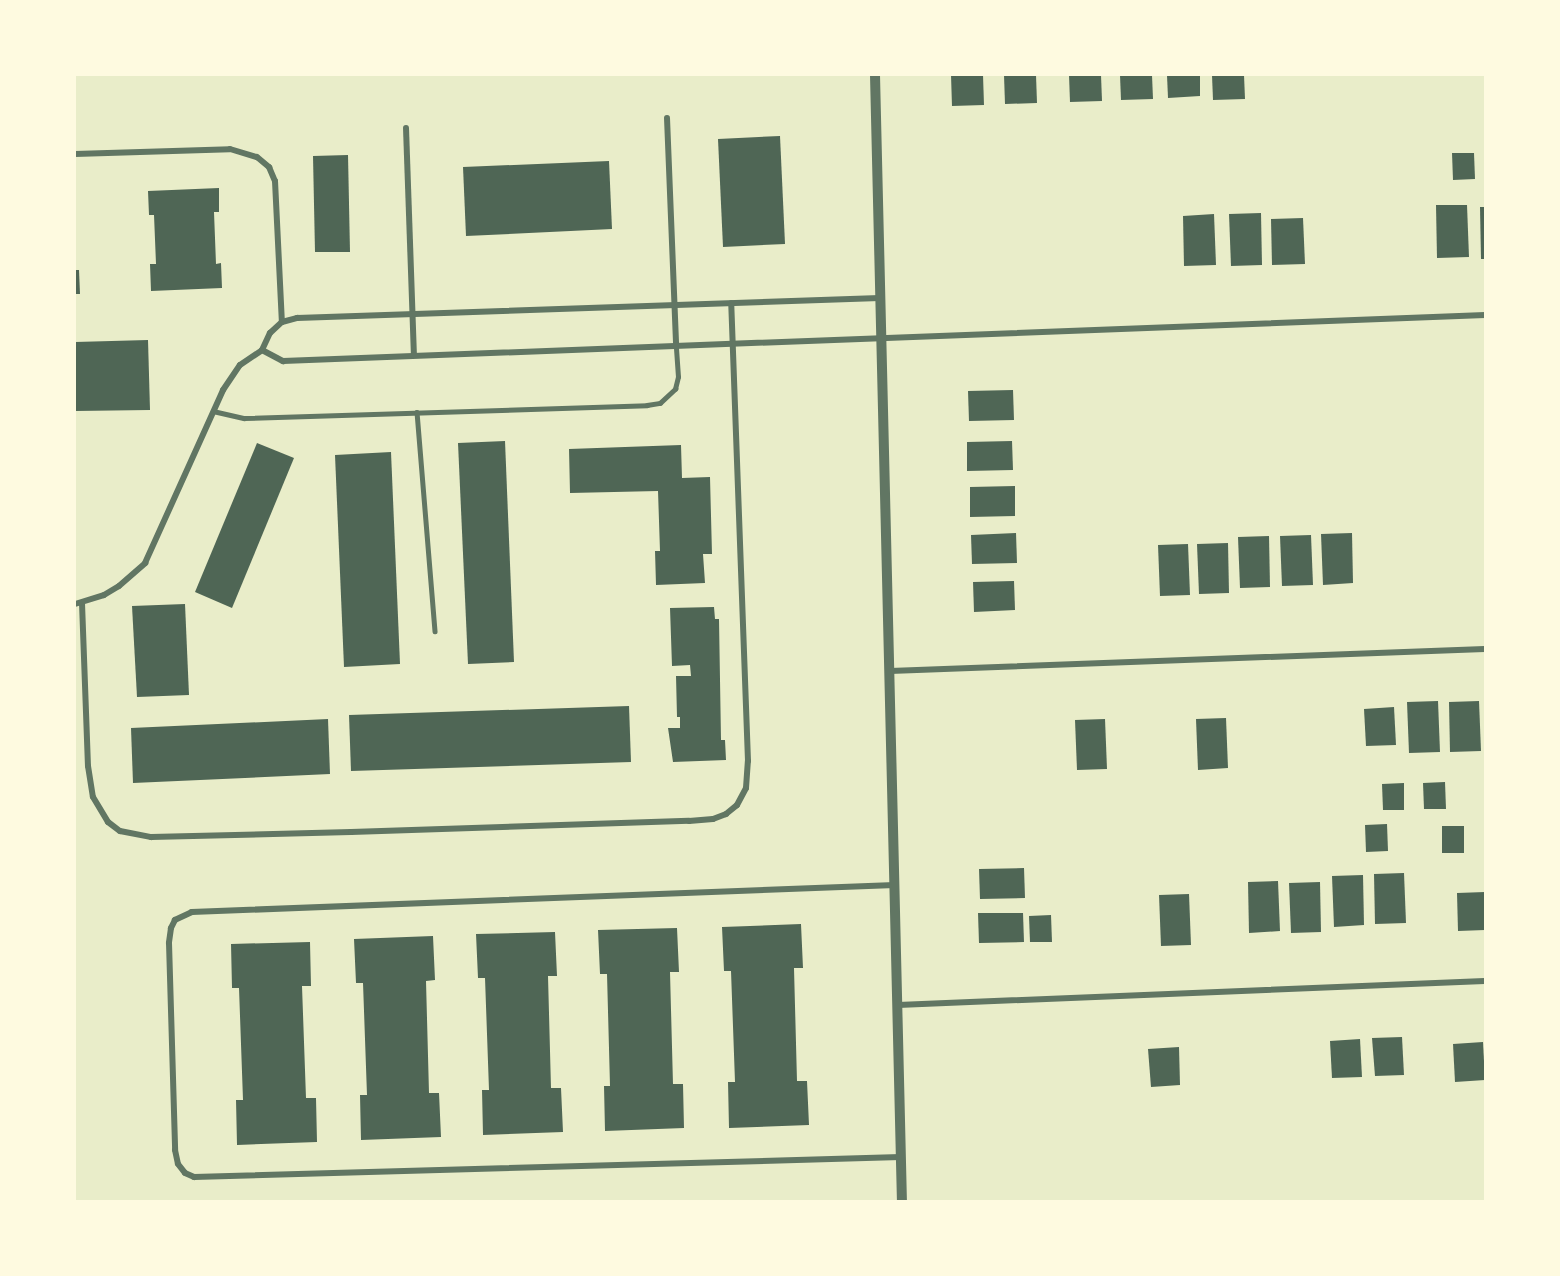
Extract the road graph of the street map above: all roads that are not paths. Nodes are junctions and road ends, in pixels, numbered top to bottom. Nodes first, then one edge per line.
1 (875, 75) edge
2 (667, 118) dead end
3 (406, 128) dead end
4 (75, 154) edge
5 (880, 298) junction
6 (731, 303) junction
7 (674, 305) junction
8 (412, 314) junction
9 (1485, 315) edge
10 (282, 322) junction
11 (882, 339) junction
12 (733, 343) junction
13 (676, 345) junction
14 (262, 350) junction
15 (414, 355) junction
16 (213, 411) junction
17 (417, 412) junction
18 (79, 603) edge
19 (435, 630) dead end
20 (1485, 649) edge
21 (890, 671) junction
22 (895, 885) junction
23 (1485, 981) edge
24 (898, 1005) junction
25 (901, 1156) junction
26 (902, 1201) edge

1 - 5 street
2 - 7 street
3 - 8 street
4 - 10 street
5 - 6 street
5 - 11 street
6 - 7 street
6 - 12 street
7 - 8 street
7 - 13 street
8 - 10 street
8 - 15 street
9 - 11 street
10 - 14 street
11 - 12 street
11 - 21 street
12 - 13 street
12 - 18 street
13 - 15 street
13 - 17 lane
14 - 15 street
14 - 16 street
16 - 17 lane
16 - 18 street
17 - 19 lane
20 - 21 street
21 - 22 street
22 - 24 street
22 - 25 street
23 - 24 street
24 - 25 street
25 - 26 street

